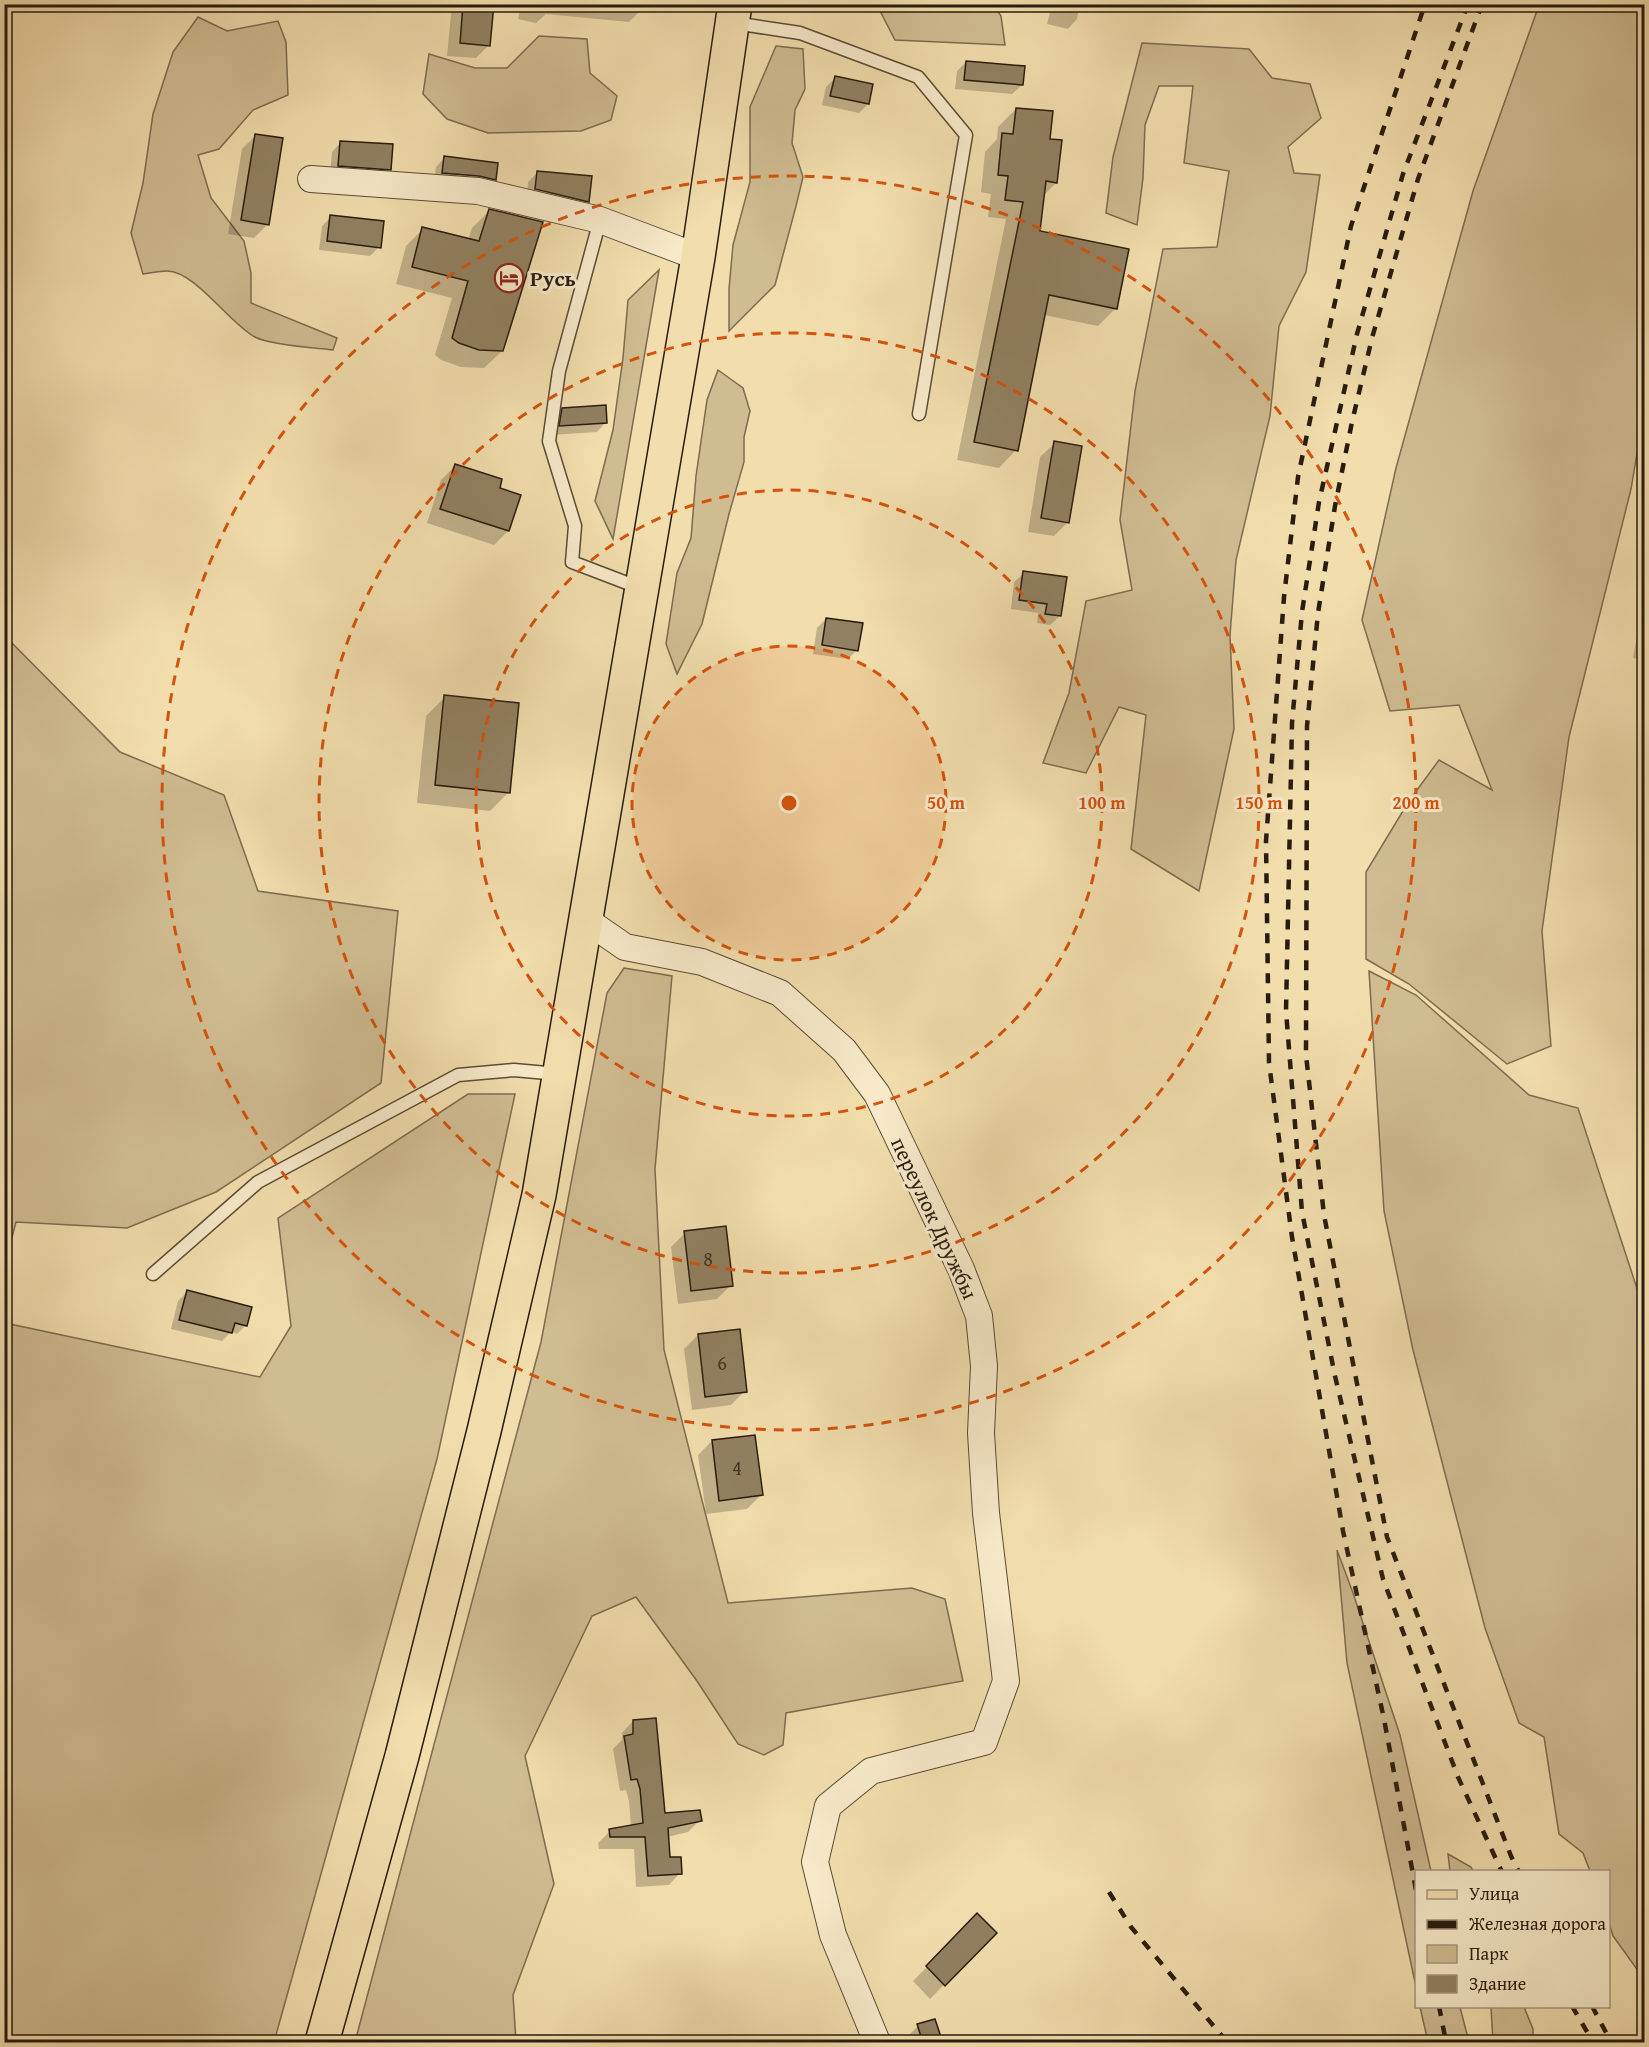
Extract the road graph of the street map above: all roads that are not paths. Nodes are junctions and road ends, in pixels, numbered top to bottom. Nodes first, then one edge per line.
1 (734, 14) edge
2 (311, 178) dead end
3 (600, 220) junction
4 (698, 257) junction
5 (919, 414) dead end
6 (641, 589) junction
7 (585, 920) junction
8 (560, 1074) junction
9 (153, 1274) dead end
10 (322, 2043) edge
11 (877, 2043) edge

1 - 4 main road
1 - 5 lane
2 - 3 street
3 - 4 street
3 - 6 lane
4 - 6 main road
6 - 7 main road
7 - 8 main road
7 - 11 street, переулок Дружбы
8 - 9 lane
8 - 10 main road

